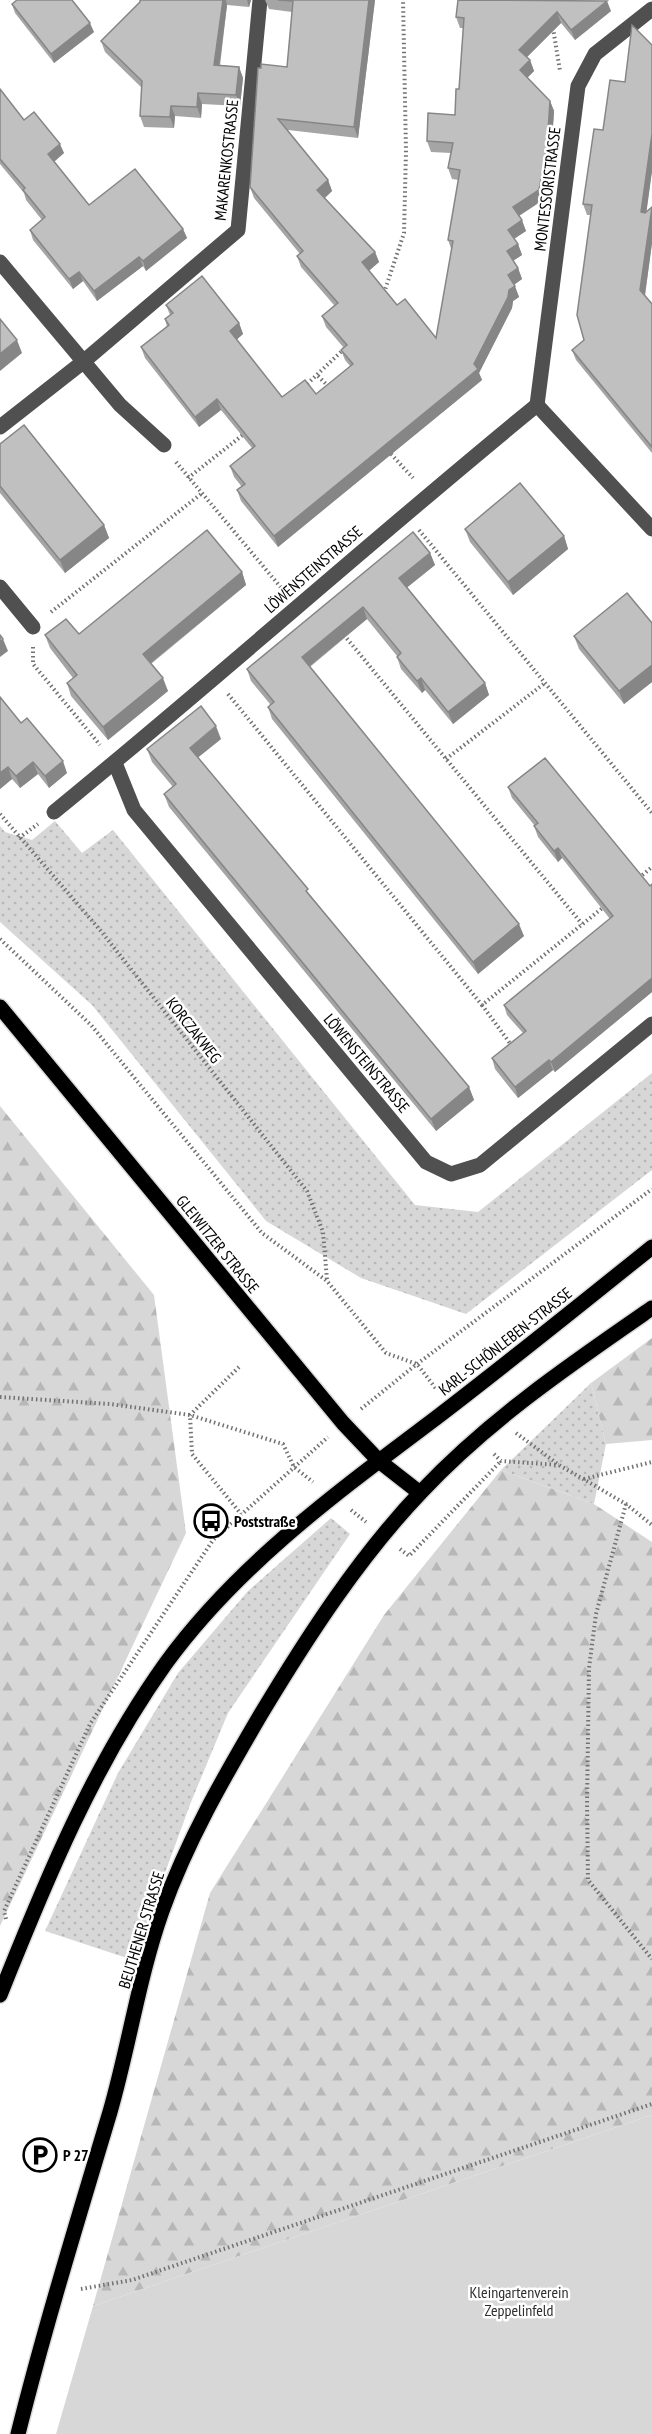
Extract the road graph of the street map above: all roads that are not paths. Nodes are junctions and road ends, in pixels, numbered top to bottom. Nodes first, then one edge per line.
1 (260, 0) edge
2 (652, 9) edge
3 (0, 262) edge
4 (83, 362) junction
5 (537, 405) junction
6 (0, 427) edge
7 (164, 445) road end
8 (652, 529) edge
9 (0, 587) edge
10 (33, 627) road end
11 (115, 763) junction
12 (54, 812) dead end
13 (0, 1007) edge
14 (652, 1024) edge
15 (652, 1247) edge
16 (652, 1308) edge
17 (379, 1461) junction
18 (420, 1493) junction
19 (0, 1995) edge
20 (18, 2434) edge

1 - 4 street, MAKARENKOSTRASSE
2 - 5 street, MONTESSORISTRASSE
3 - 4 street
4 - 6 street, MAKARENKOSTRASSE
4 - 7 street
5 - 8 street
5 - 11 street, LÖWENSTEINSTRASSE
9 - 10 street
11 - 12 street, LÖWENSTEINSTRASSE
11 - 14 street, LÖWENSTEINSTRASSE
13 - 17 main road, GLEIWITZER STRASSE
15 - 17 main road, KARL-SCHÖNLEBEN-STRASSE
16 - 18 main road
17 - 18 main road, GLEIWITZER STRASSE
17 - 19 main road
18 - 20 main road, BEUTHENER STRASSE

